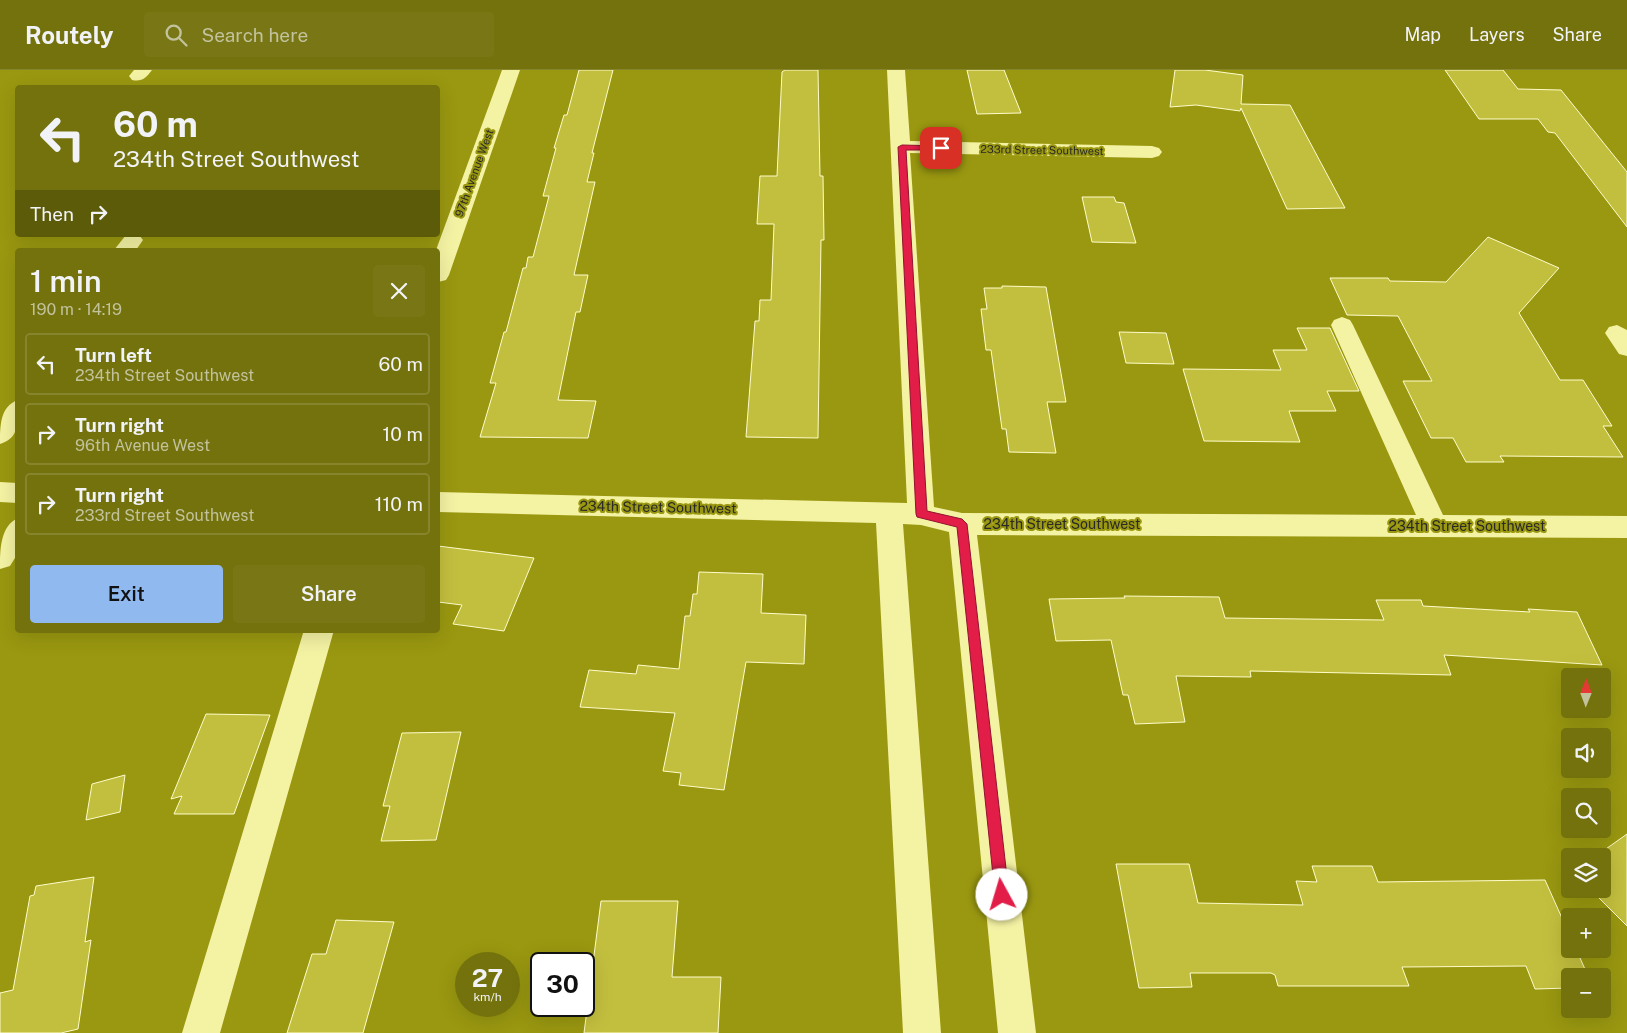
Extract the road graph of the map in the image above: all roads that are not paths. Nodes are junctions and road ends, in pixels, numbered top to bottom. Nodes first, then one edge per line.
1 (511, 70) edge
2 (896, 70) edge
3 (902, 147) junction
4 (1152, 152) dead end
5 (440, 269) edge
6 (1342, 325) dead end
7 (15, 413) edge
8 (0, 435) edge
9 (0, 492) edge
10 (15, 493) edge
11 (440, 502) edge
12 (889, 513) junction
13 (921, 514) junction
14 (962, 524) junction
15 (1434, 525) junction
16 (1627, 527) edge
17 (15, 534) edge
18 (0, 558) edge
19 (318, 633) edge
20 (201, 1033) edge
21 (922, 1033) edge
22 (1017, 1033) edge

1 - 5 street, 97th Avenue West
2 - 3 street
3 - 4 street, 233rd Street Southwest
3 - 13 street
6 - 15 street
7 - 8 street
9 - 10 street
11 - 12 street, 234th Street Southwest
12 - 13 street, 234th Street Southwest
12 - 21 street
13 - 14 street, 234th Street Southwest
14 - 15 street, 234th Street Southwest
14 - 22 street
15 - 16 street, 234th Street Southwest
17 - 18 street
19 - 20 street

